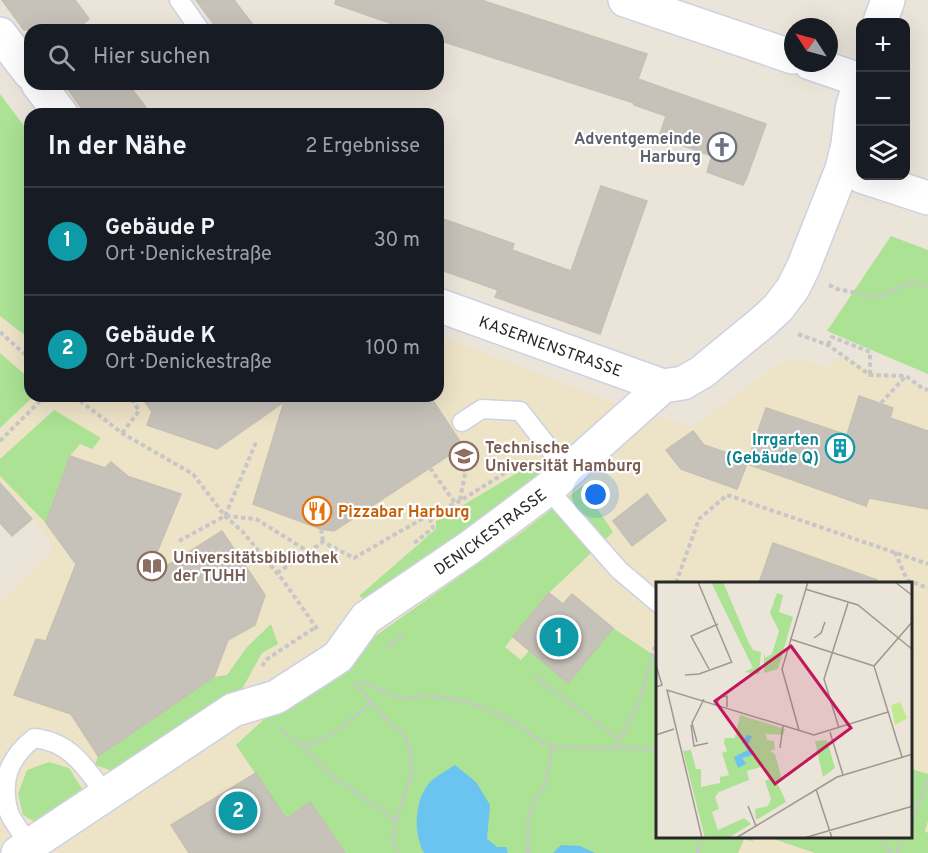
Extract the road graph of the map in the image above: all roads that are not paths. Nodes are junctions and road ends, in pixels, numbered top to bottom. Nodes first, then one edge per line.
1 (179, 0) edge
2 (625, 0) edge
3 (888, 0) edge
4 (881, 18) edge
5 (196, 24) edge
6 (0, 34) edge
7 (784, 54) edge
8 (24, 65) edge
9 (836, 72) edge
10 (856, 79) edge
11 (43, 90) edge
12 (856, 97) edge
13 (56, 108) edge
14 (854, 173) edge
15 (928, 198) edge
16 (444, 307) edge
17 (663, 386) junction
18 (469, 428) road end
19 (558, 480) junction
20 (656, 601) edge
21 (105, 795) junction
22 (24, 849) edge

1 - 5 lane
2 - 7 street
3 - 4 street
6 - 8 street
9 - 10 street
11 - 13 street
12 - 14 street, DENICKESTRASSE
14 - 15 street
14 - 17 street, DENICKESTRASSE
16 - 17 street, KASERNENSTRASSE
17 - 19 street, DENICKESTRASSE
18 - 19 lane
19 - 20 lane
19 - 21 street, DENICKESTRASSE
21 - 22 street, DENICKESTRASSE
21 - 22 lane

